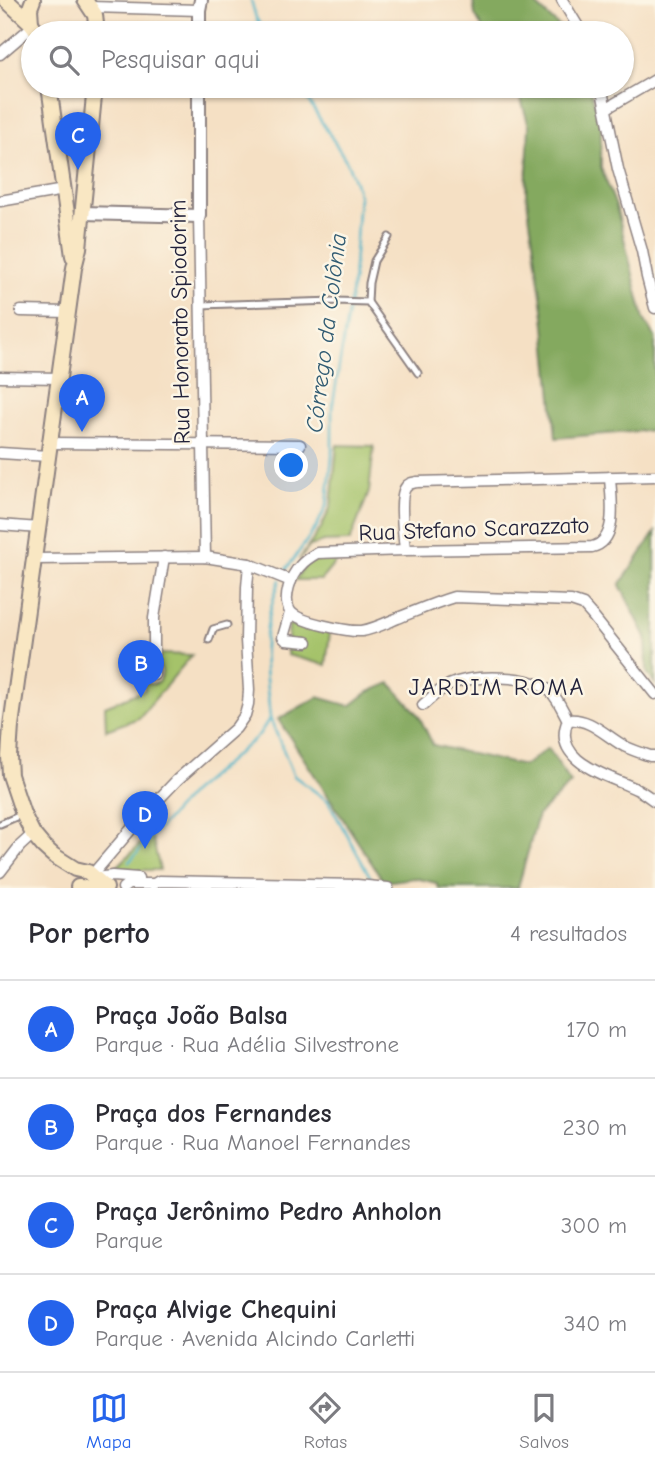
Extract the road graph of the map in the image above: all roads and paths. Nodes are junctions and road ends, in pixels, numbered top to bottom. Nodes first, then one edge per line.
1 (6, 0) edge
2 (33, 0) edge
3 (562, 0) edge
4 (88, 3) edge
5 (200, 5) edge
6 (27, 21) edge
7 (33, 21) edge
8 (96, 21) edge
9 (575, 21) edge
10 (21, 38) edge
11 (0, 54) edge
12 (655, 80) edge
13 (634, 92) edge
14 (51, 98) edge
15 (94, 98) edge
16 (199, 98) edge
17 (604, 98) edge
18 (624, 98) edge
19 (607, 108) junction
20 (65, 193) junction
21 (0, 201) edge
22 (83, 213) junction
23 (200, 216) junction
24 (389, 237) dead end
25 (74, 268) junction
26 (368, 302) junction
27 (200, 306) junction
28 (655, 308) edge
29 (21, 311) dead end
30 (68, 312) junction
31 (418, 373) dead end
32 (0, 377) edge
33 (60, 378) junction
34 (203, 445) junction
35 (300, 445) dead end
36 (49, 450) junction
37 (0, 453) edge
38 (655, 476) edge
39 (610, 477) junction
40 (0, 526) edge
41 (39, 528) junction
42 (405, 550) junction
43 (205, 557) junction
44 (164, 558) junction
45 (35, 559) junction
46 (249, 564) junction
47 (288, 580) junction
48 (290, 613) junction
49 (227, 625) dead end
50 (209, 640) dead end
51 (307, 642) dead end
52 (154, 675) dead end
53 (655, 694) edge
54 (423, 705) dead end
55 (568, 720) junction
56 (6, 727) edge
57 (655, 756) edge
58 (655, 801) edge
59 (23, 814) junction
60 (0, 824) edge
61 (33, 834) junction
62 (75, 869) junction
63 (0, 872) edge
64 (159, 881) junction
65 (98, 882) edge
66 (321, 886) edge
67 (386, 887) edge
68 (77, 888) edge
69 (123, 888) edge

1 - 6 main road
2 - 7 main road
3 - 9 street
4 - 5 street
4 - 8 main road
10 - 11 street
12 - 13 street
14 - 20 main road
15 - 22 main road
16 - 23 street, Rua Honorato Spiodorim
17 - 19 street
18 - 19 street
19 - 28 street
20 - 21 street
20 - 22 main road
20 - 25 main road
22 - 23 street
22 - 25 main road
23 - 27 street, Rua Honorato Spiodorim
24 - 26 lane
25 - 30 main road
26 - 27 lane
26 - 31 lane
27 - 34 street, Rua Honorato Spiodorim
29 - 30 street
30 - 33 main road
32 - 33 street
33 - 36 main road
34 - 35 street
34 - 36 street
34 - 43 street, Rua Honorato Spiodorim
36 - 37 street
36 - 41 main road
38 - 39 street
39 - 42 street, Rua Stefano Scarazzato
39 - 42 street
40 - 41 street
41 - 45 main road
42 - 47 street, Rua Stefano Scarazzato
43 - 44 street
43 - 46 street
44 - 45 street
44 - 52 street
45 - 56 main road
46 - 47 street
46 - 65 street
47 - 48 street
48 - 51 street
48 - 53 street
49 - 50 lane
54 - 55 street
55 - 57 street
55 - 58 street
56 - 59 main road
59 - 60 lane
59 - 61 main road
61 - 62 main road
61 - 63 street
62 - 65 main road
62 - 68 main road
64 - 65 street
64 - 66 street
64 - 69 street
65 - 68 main road
66 - 67 street

